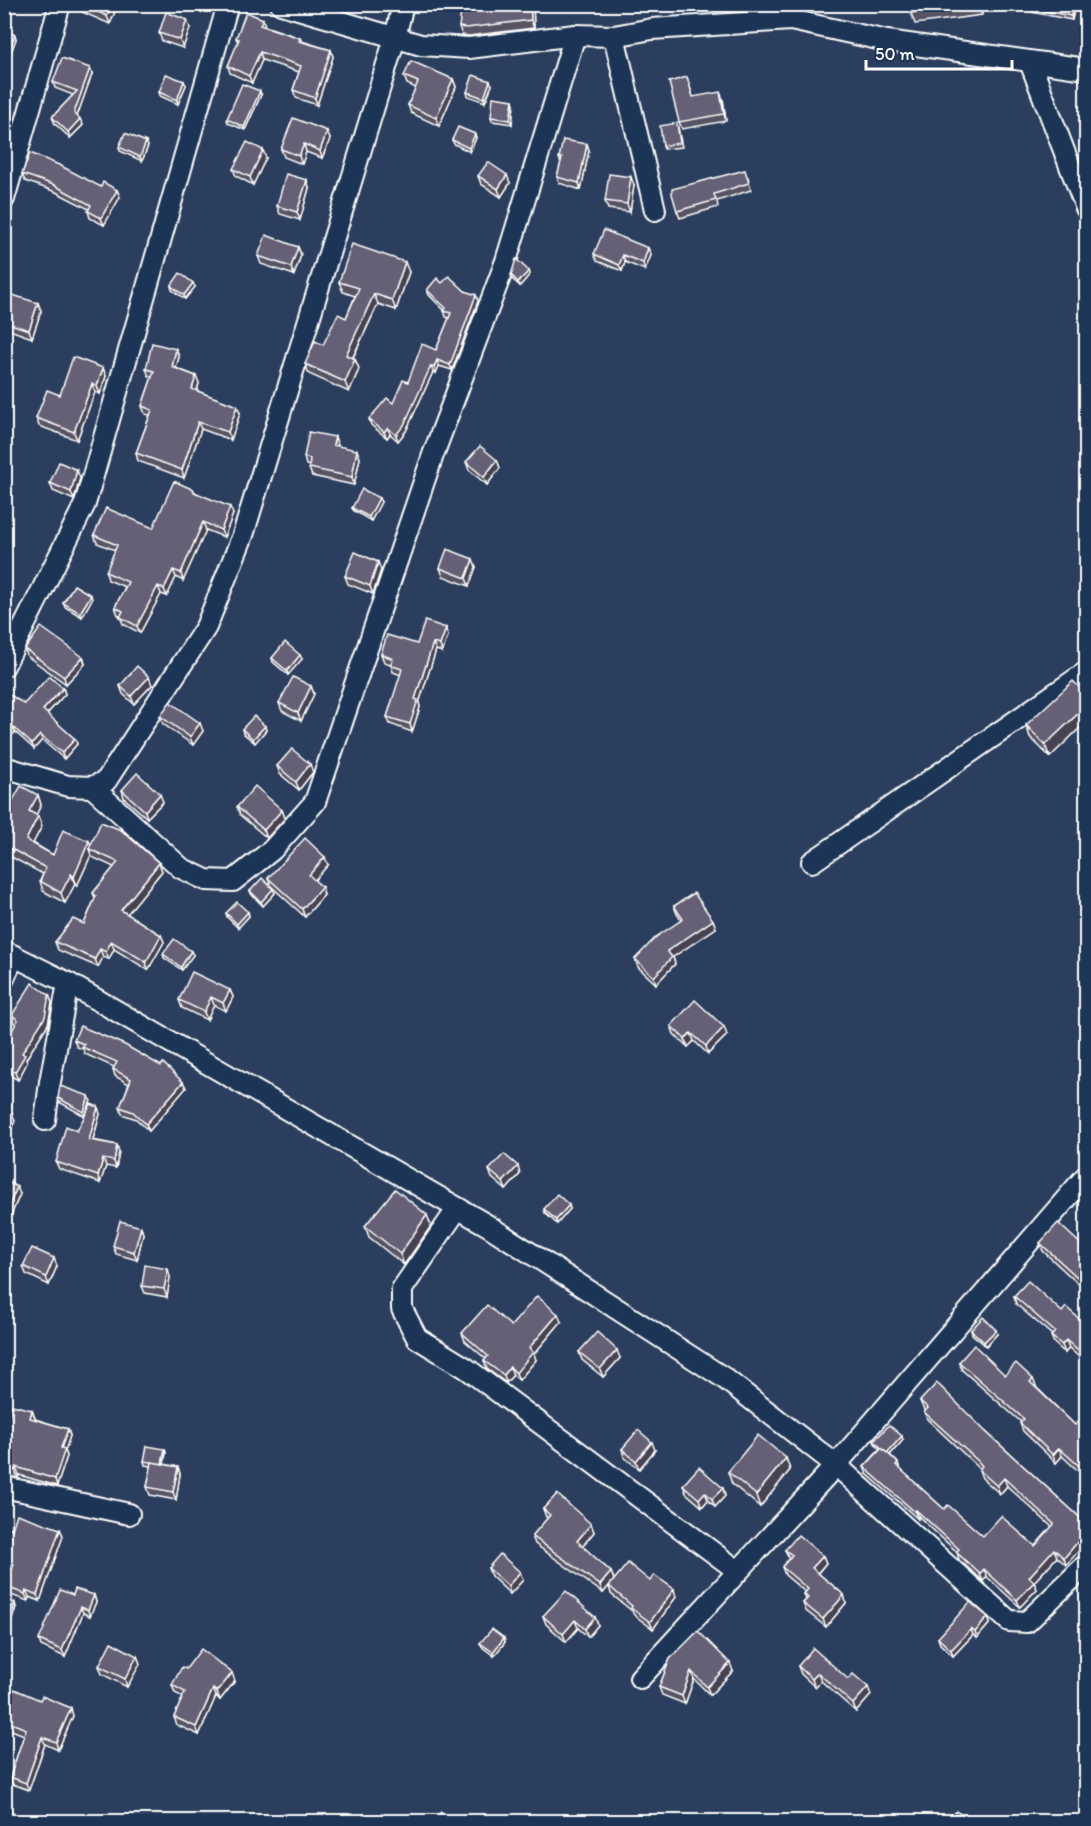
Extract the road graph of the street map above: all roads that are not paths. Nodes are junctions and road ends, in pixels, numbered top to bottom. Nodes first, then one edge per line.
1 (60, 4) edge
2 (228, 4) edge
3 (281, 4) edge
4 (403, 4) edge
5 (576, 35) junction
6 (614, 36) junction
7 (395, 38) junction
8 (1030, 62) junction
9 (1086, 69) edge
10 (4, 199) edge
11 (1086, 208) edge
12 (655, 210) dead end
13 (4, 666) edge
14 (1086, 672) edge
15 (4, 767) edge
16 (92, 787) junction
17 (812, 862) dead end
18 (9, 954) edge
19 (4, 978) edge
20 (68, 983) junction
21 (45, 1120) dead end
22 (1086, 1176) edge
23 (458, 1208) junction
24 (836, 1465) junction
25 (4, 1486) edge
26 (129, 1514) dead end
27 (1086, 1565) edge
28 (738, 1571) junction
29 (640, 1678) dead end

1 - 10 street
2 - 13 street
3 - 7 street
4 - 7 street
5 - 6 street
5 - 7 street
5 - 16 street
6 - 8 street
6 - 12 street
7 - 16 street
8 - 9 street
8 - 11 street
14 - 17 street
15 - 16 street
18 - 19 street
18 - 20 street
20 - 21 street
20 - 23 street
22 - 24 street
23 - 24 street
23 - 28 street
24 - 27 street
24 - 28 street
25 - 26 street
28 - 29 street

